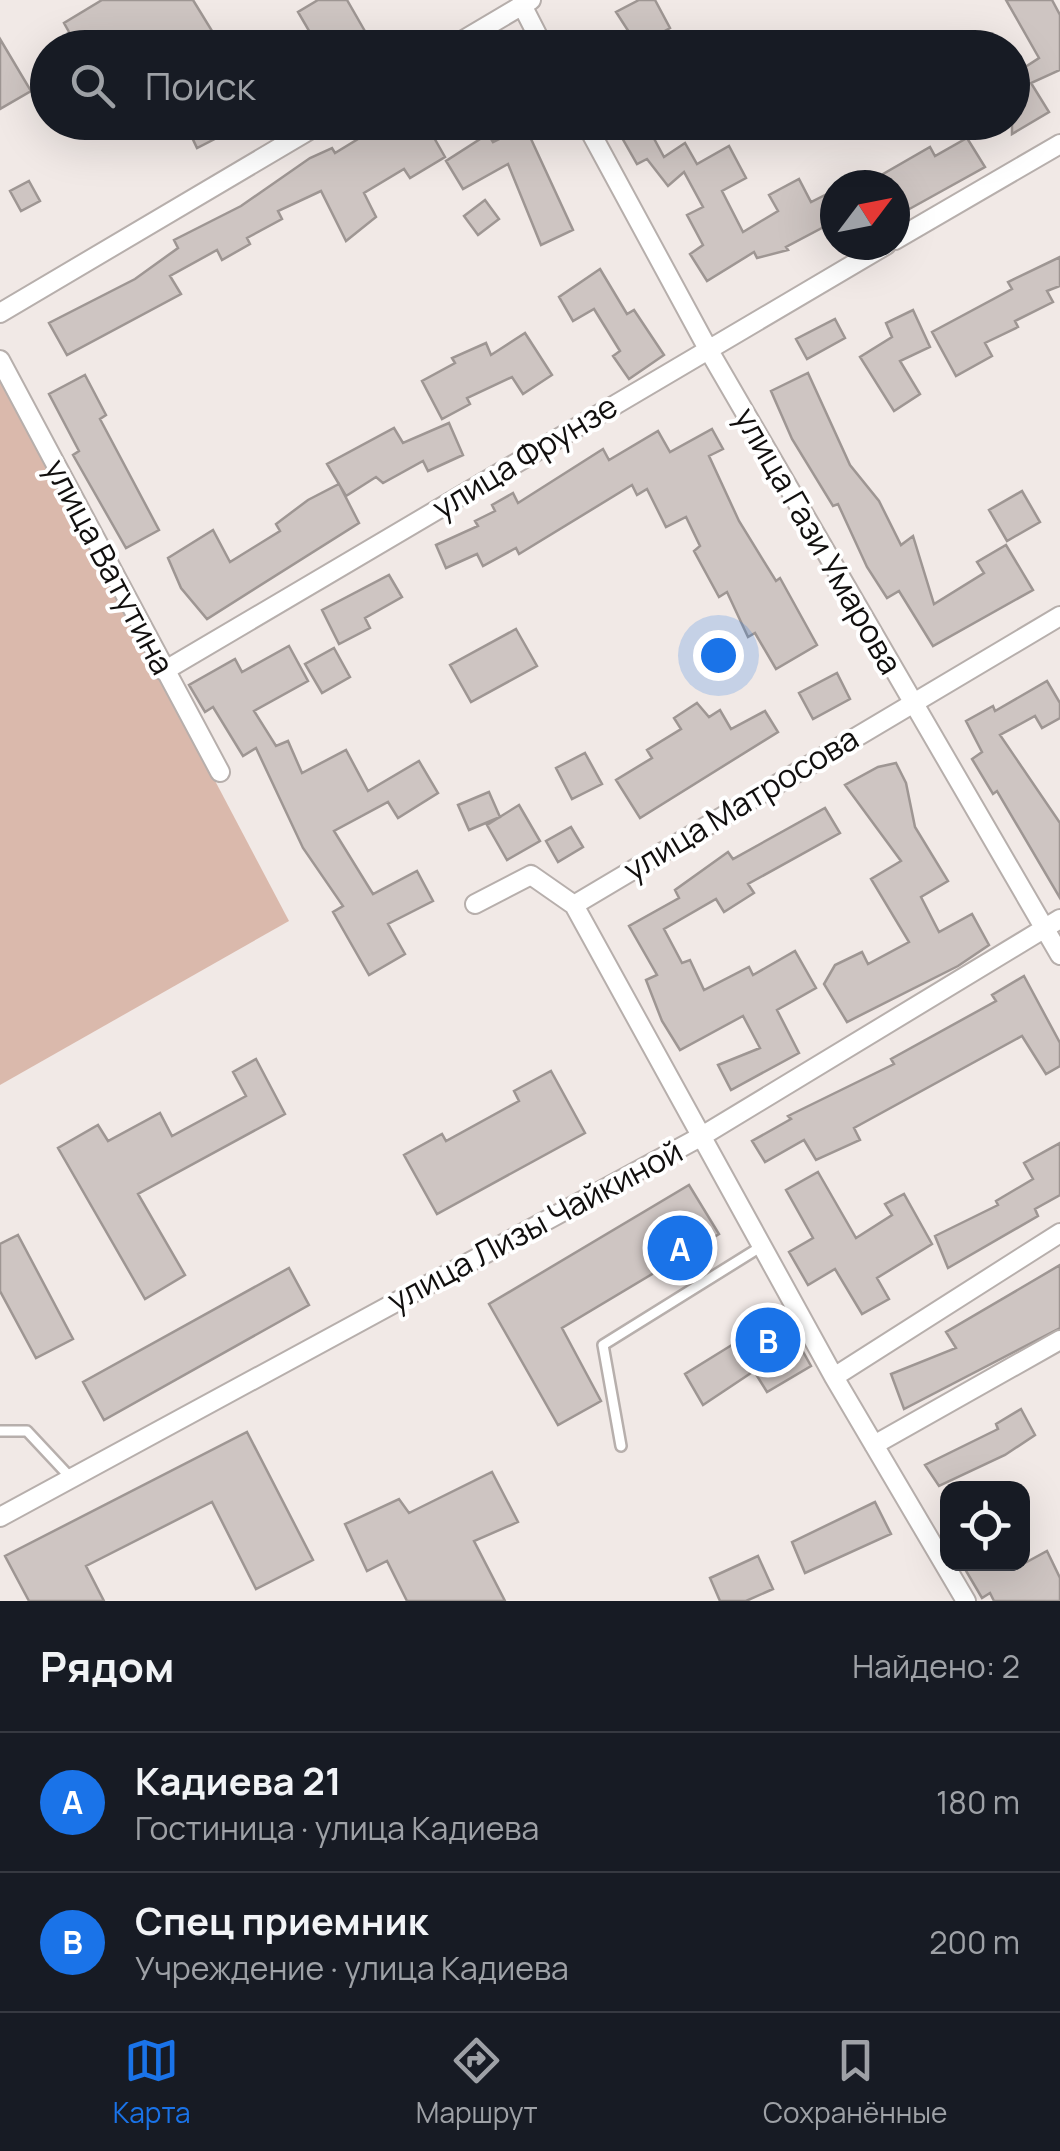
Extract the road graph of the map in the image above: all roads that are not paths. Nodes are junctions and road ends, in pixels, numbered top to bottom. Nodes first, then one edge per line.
1 (526, 3) edge
2 (480, 30) edge
3 (537, 30) edge
4 (293, 140) edge
5 (595, 140) edge
6 (1060, 144) edge
7 (910, 231) edge
8 (860, 260) edge
9 (0, 313) edge
10 (708, 349) junction
11 (0, 360) edge
12 (1060, 616) edge
13 (164, 671) junction
14 (909, 702) junction
15 (220, 772) dead end
16 (475, 904) dead end
17 (574, 905) junction
18 (1052, 923) edge
19 (1060, 955) edge
20 (702, 1136) junction
21 (1060, 1233) edge
22 (762, 1246) junction
23 (1060, 1340) edge
24 (834, 1377) junction
25 (0, 1431) edge
26 (874, 1445) junction
27 (621, 1446) dead end
28 (70, 1477) junction
29 (0, 1517) edge
30 (966, 1601) edge

1 - 2 street
1 - 3 street
4 - 9 street
5 - 10 street, улица Гази Умарова
6 - 7 street
8 - 10 street, улица Фрунзе
10 - 13 street, улица Фрунзе
10 - 14 street, улица Гази Умарова
11 - 13 street, улица Ватутина
12 - 14 street, улица Матросова
13 - 15 street, улица Ватутина
14 - 17 street, улица Матросова
14 - 18 street, улица Гази Умарова
16 - 17 street
17 - 20 street
18 - 19 street, улица Гази Умарова
18 - 20 street, улица Лизы Чайкиной
20 - 22 street
20 - 28 street, улица Лизы Чайкиной
21 - 24 street
22 - 24 street
22 - 27 lane
23 - 26 street
24 - 26 street
25 - 28 lane
26 - 30 street
28 - 29 street, улица Лизы Чайкиной

